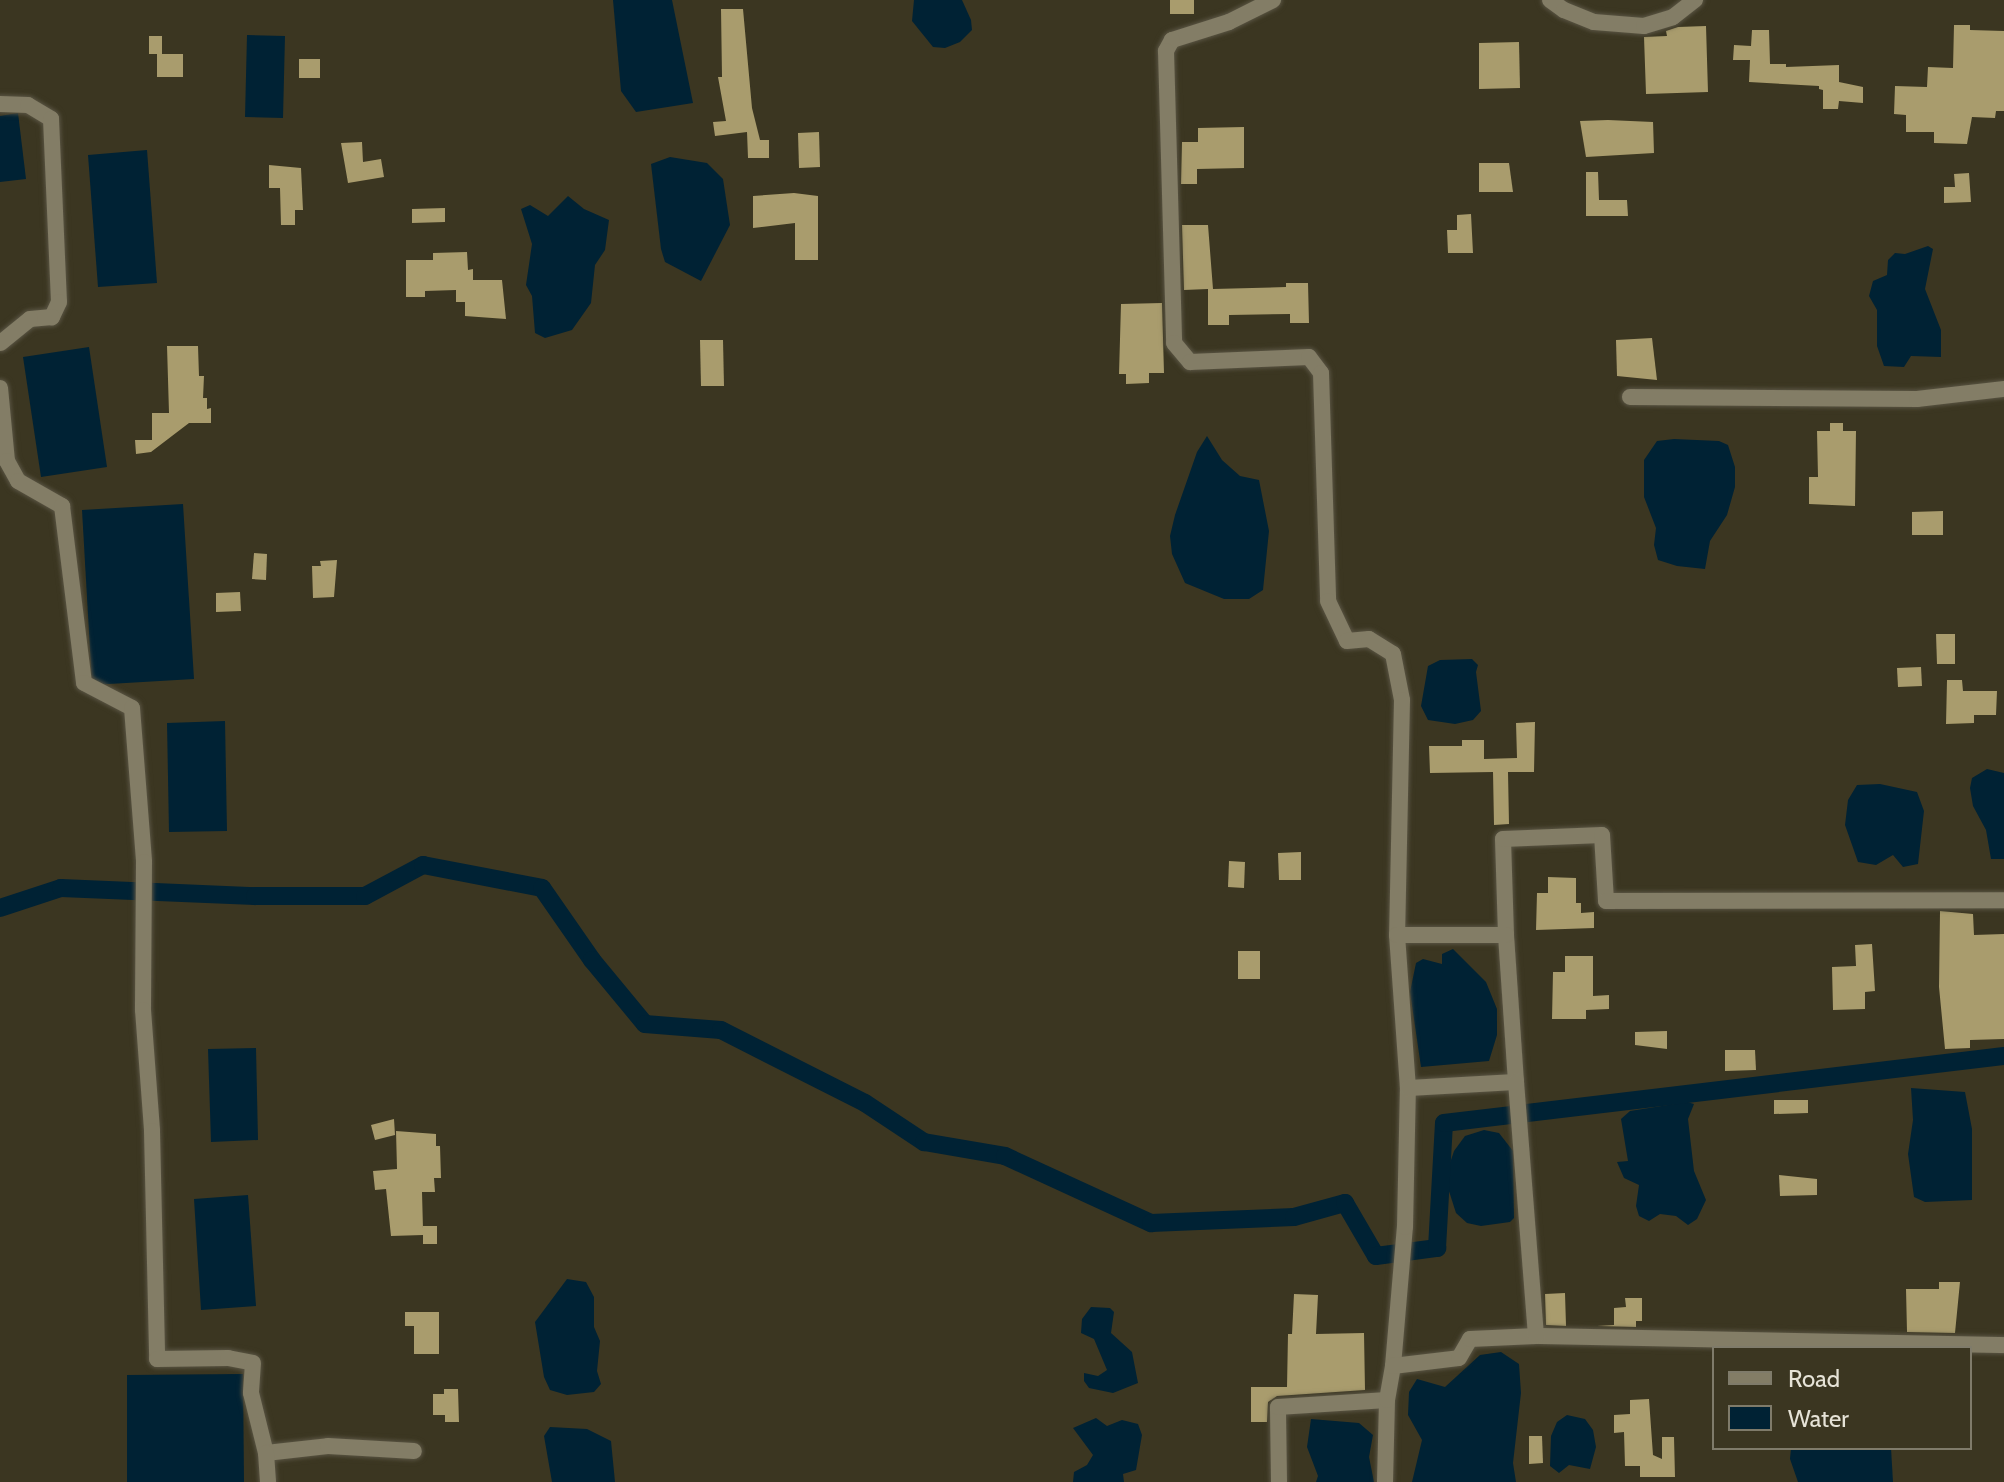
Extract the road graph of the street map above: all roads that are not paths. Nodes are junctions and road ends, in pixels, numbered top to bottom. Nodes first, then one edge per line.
1 (1273, 0) edge
2 (1550, 0) edge
3 (1695, 0) edge
4 (0, 104) edge
5 (0, 343) edge
6 (0, 388) edge
7 (2004, 389) edge
8 (1630, 397) dead end
9 (2004, 900) edge
10 (1397, 935) junction
11 (1506, 935) junction
12 (1516, 1082) junction
13 (1408, 1088) junction
14 (1536, 1336) junction
15 (2004, 1345) edge
16 (1393, 1366) junction
17 (1387, 1400) junction
18 (414, 1451) dead end
19 (266, 1453) junction
20 (268, 1482) edge
21 (1279, 1482) edge
22 (1385, 1482) edge

1 - 10 street
2 - 3 street
4 - 5 street
6 - 19 street
7 - 8 street
9 - 11 street
10 - 11 street
10 - 13 street
11 - 12 street
12 - 13 street
12 - 14 street
13 - 16 street
14 - 15 street
14 - 16 street
16 - 17 street
17 - 21 street
17 - 22 street
18 - 19 street
19 - 20 street

